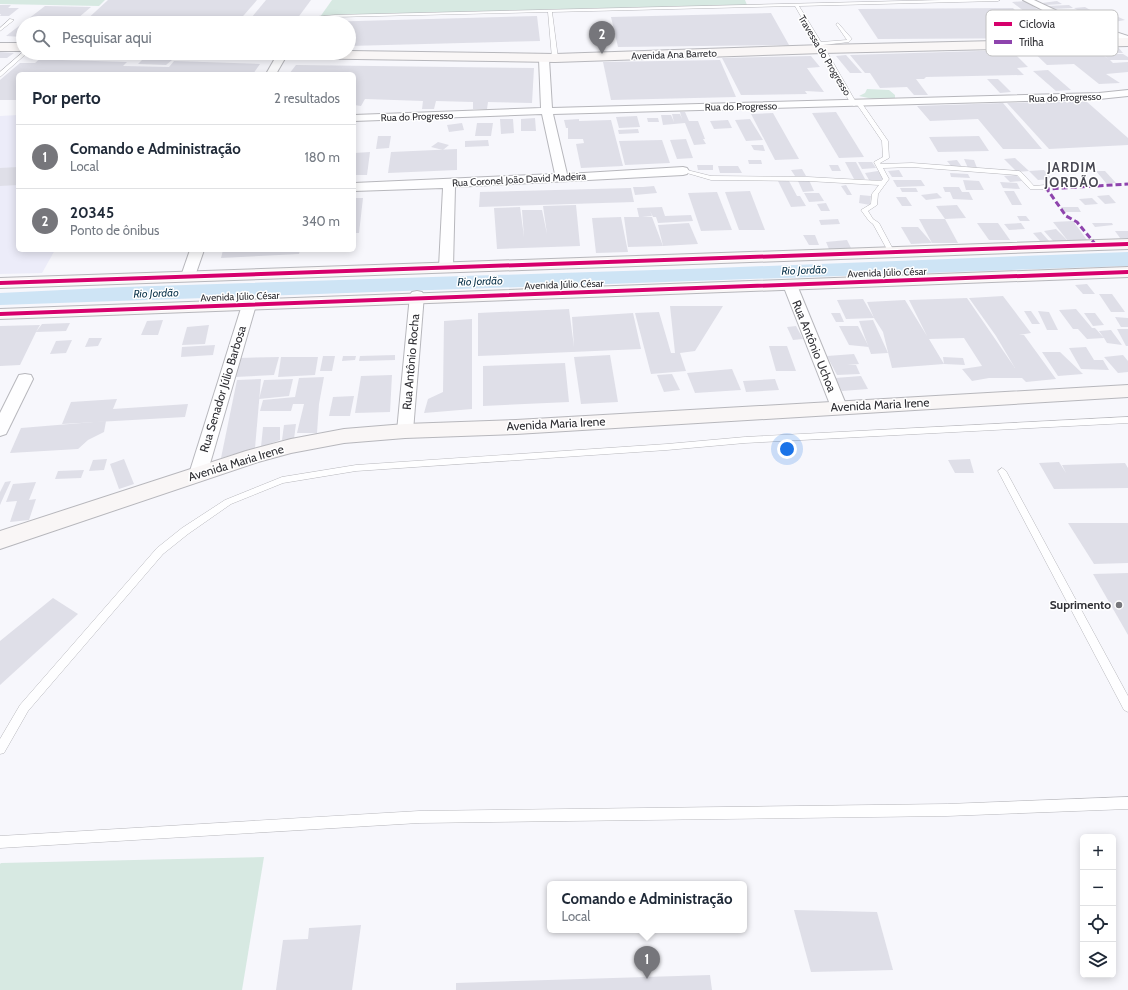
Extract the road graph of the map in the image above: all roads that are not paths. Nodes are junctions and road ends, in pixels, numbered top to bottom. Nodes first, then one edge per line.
1 (787, 0) edge
2 (998, 0) edge
3 (1027, 0) edge
4 (770, 6) junction
5 (796, 6) junction
6 (1048, 10) edge
7 (550, 12) junction
8 (335, 16) edge
9 (12, 20) dead end
10 (838, 24) dead end
11 (0, 30) edge
12 (1118, 36) edge
13 (1118, 39) edge
14 (1128, 39) edge
15 (986, 42) edge
16 (822, 46) junction
17 (0, 47) edge
18 (16, 47) edge
19 (356, 55) edge
20 (550, 58) junction
21 (16, 60) edge
22 (279, 60) edge
23 (3, 69) edge
24 (272, 72) edge
25 (0, 75) edge
26 (1128, 94) edge
27 (857, 104) junction
28 (547, 111) junction
29 (356, 118) edge
30 (880, 166) junction
31 (683, 171) joint
32 (562, 177) junction
33 (884, 183) junction
34 (449, 184) junction
35 (356, 187) edge
36 (1047, 189) dead end
37 (1128, 244) edge
38 (196, 252) edge
39 (892, 253) junction
40 (446, 268) junction
41 (419, 270) junction
42 (1128, 272) edge
43 (188, 276) junction
44 (0, 283) edge
45 (790, 285) junction
46 (417, 297) junction
47 (249, 305) junction
48 (0, 314) edge
49 (25, 379) dead end
50 (1128, 391) edge
51 (838, 407) junction
52 (1128, 420) edge
53 (0, 430) edge
54 (405, 431) junction
55 (1002, 471) dead end
56 (198, 474) junction
57 (0, 540) edge
58 (1128, 707) edge
59 (0, 749) edge
60 (1128, 803) edge
61 (0, 842) edge

1 - 4 lane
2 - 5 lane
3 - 6 street
4 - 5 lane
4 - 7 lane
5 - 16 lane, Travessa do Progresso
7 - 8 lane
7 - 20 lane
9 - 11 lane
10 - 16 lane
12 - 14 street
13 - 14 street, Avenida Ana Barreto
15 - 16 street, Avenida Ana Barreto
16 - 20 street, Avenida Ana Barreto
16 - 27 lane, Travessa do Progresso
17 - 18 street
19 - 20 street, Avenida Ana Barreto
20 - 28 street
21 - 23 lane
22 - 24 street
23 - 25 lane
26 - 27 street, Rua do Progresso
27 - 28 street, Rua do Progresso
27 - 30 lane, Travessa do Progresso
28 - 29 street, Rua do Progresso
28 - 32 street
30 - 33 lane
30 - 36 lane
31 - 32 street, Rua Coronel João David Madeira
31 - 33 lane
32 - 34 street, Rua Coronel João David Madeira
33 - 39 lane
34 - 35 street, Rua Coronel João David Madeira
34 - 40 street
37 - 39 street, Avenida Júlio César
38 - 43 street
39 - 40 street, Avenida Júlio César
40 - 41 street, Avenida Júlio César
41 - 43 street, Avenida Júlio César
41 - 46 street, Rua Antônio Rocha
42 - 45 street, Avenida Júlio César
43 - 44 street, Avenida Júlio César
45 - 46 street, Avenida Júlio César
45 - 51 street, Rua Antônio Uchoa
46 - 47 street, Avenida Júlio César
46 - 54 street, Rua Antônio Rocha
47 - 48 street, Avenida Júlio César
47 - 56 street, Rua Senador Júlio Barbosa
49 - 53 street
50 - 51 street, Avenida Maria Irene
51 - 54 street, Avenida Maria Irene
52 - 59 lane
54 - 56 street, Avenida Maria Irene
55 - 58 lane
56 - 57 street, Avenida Maria Irene
60 - 61 lane

